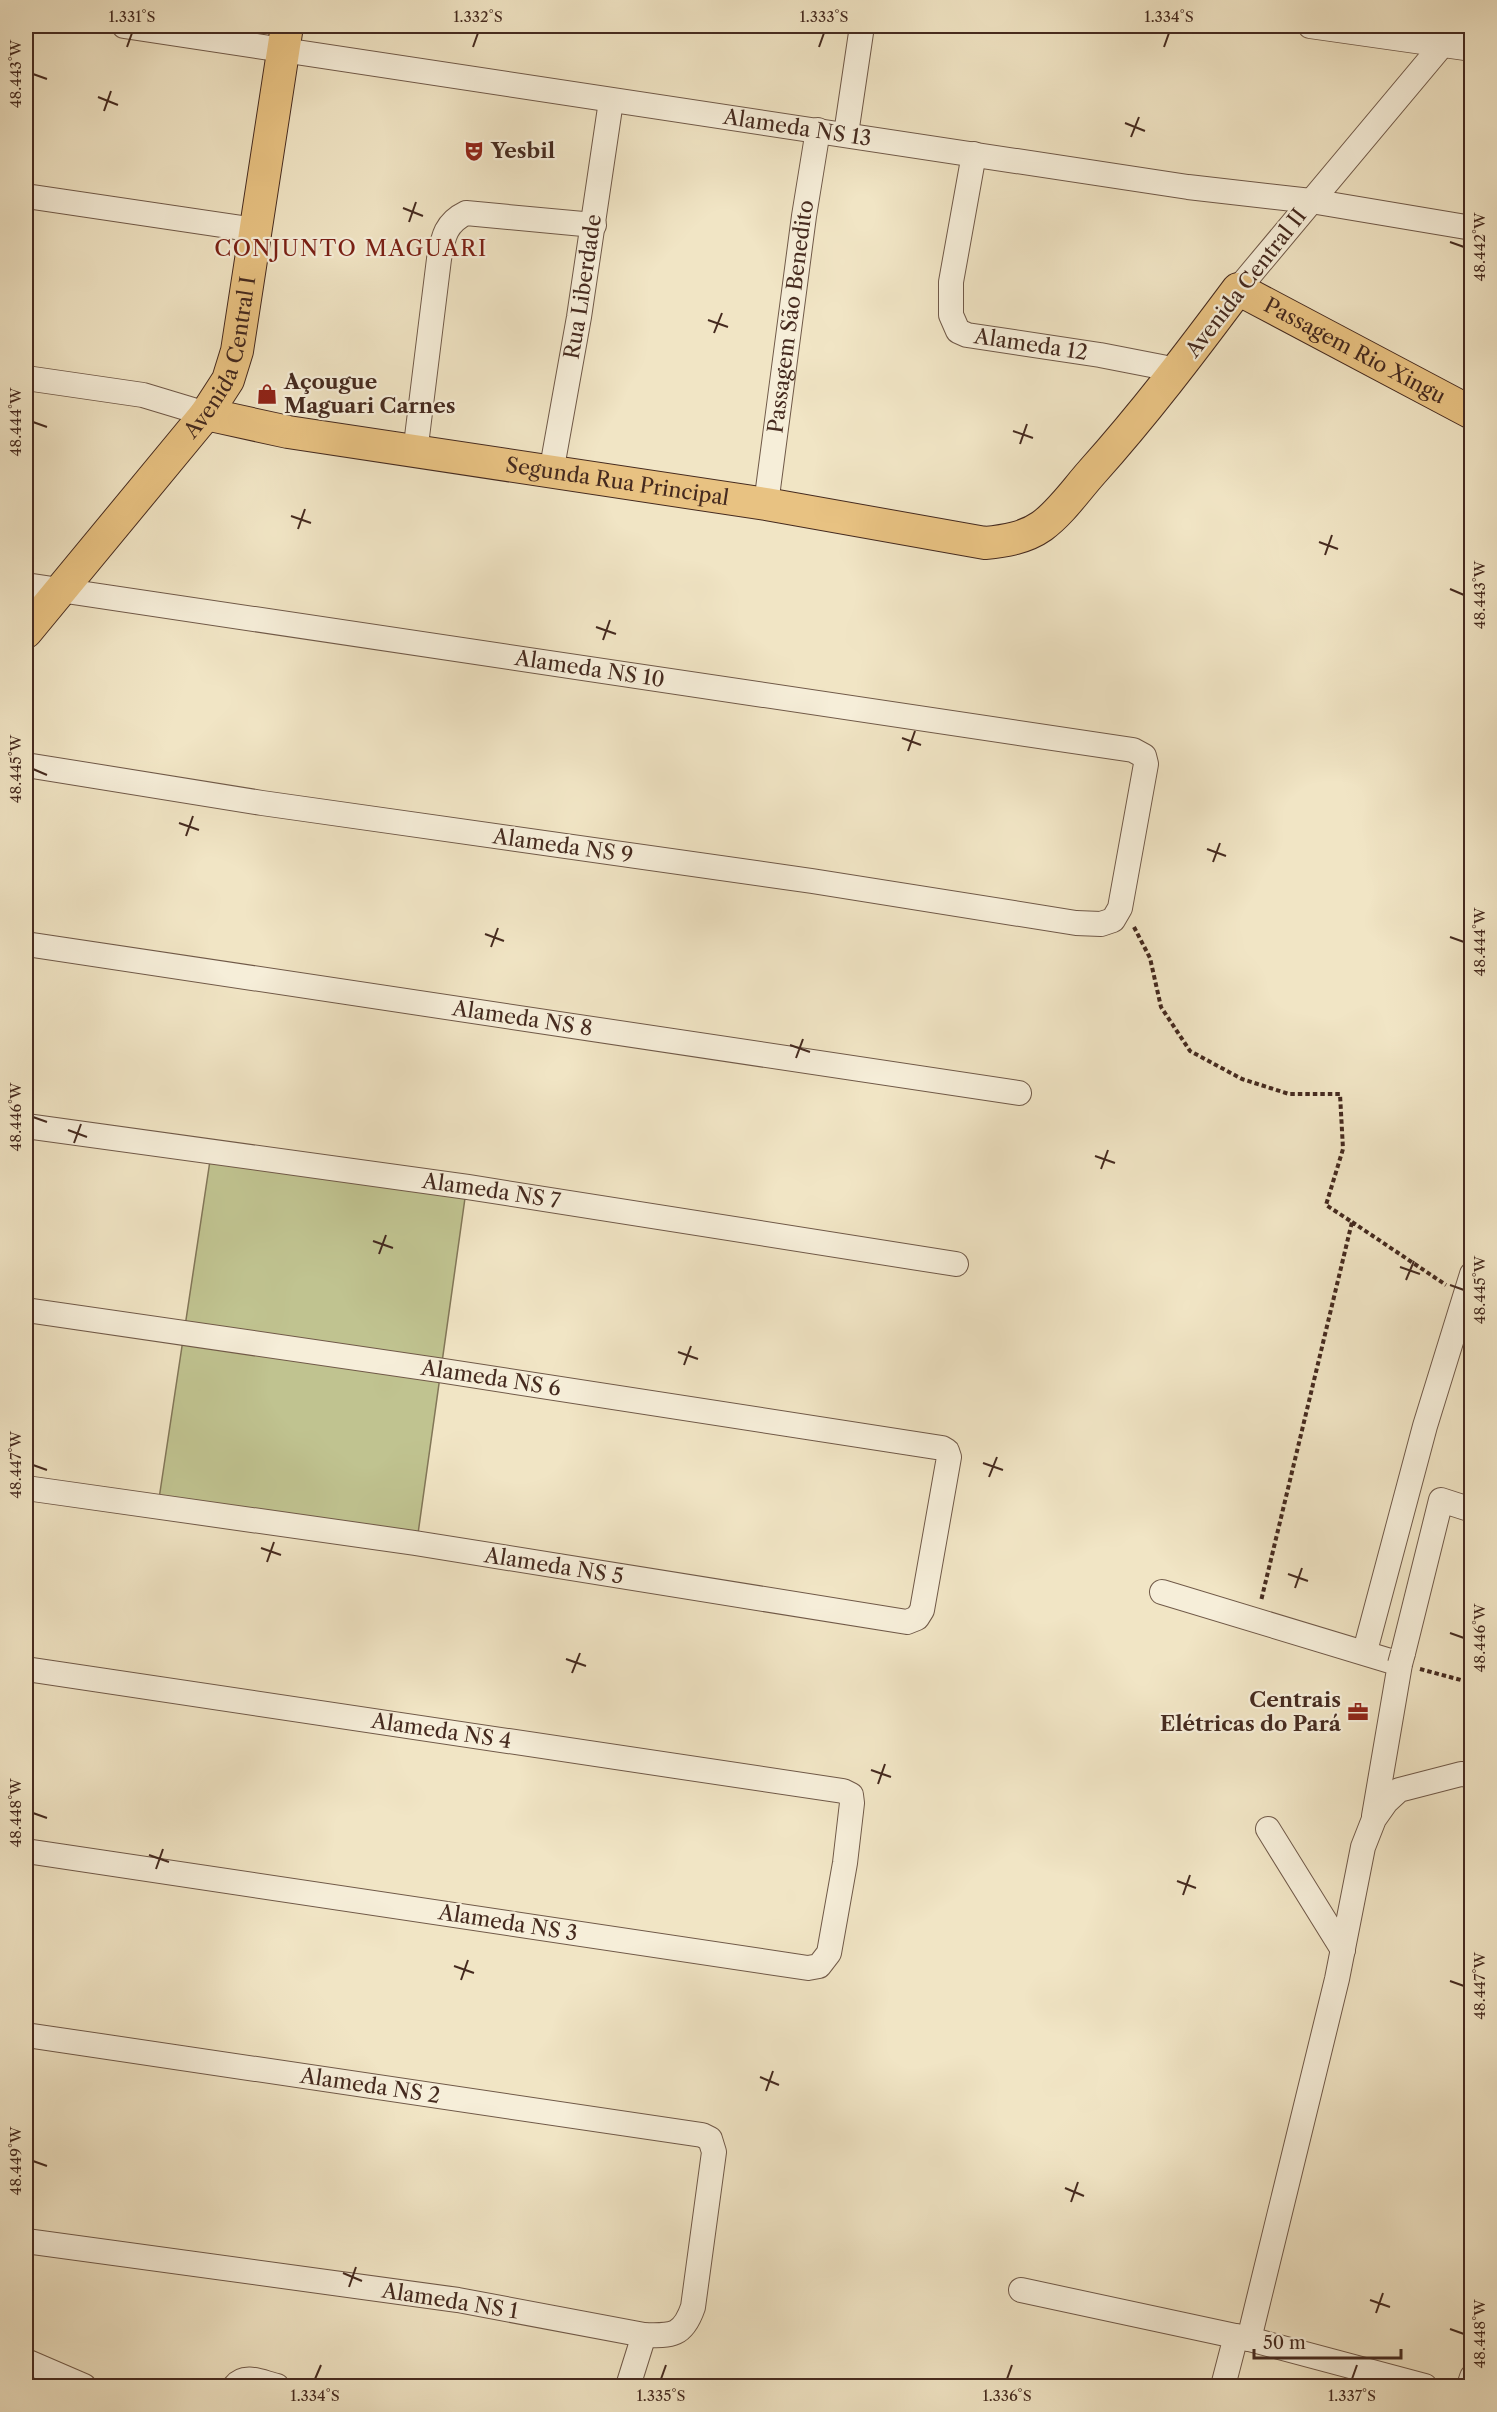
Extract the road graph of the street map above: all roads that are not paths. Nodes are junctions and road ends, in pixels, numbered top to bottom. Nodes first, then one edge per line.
1 (124, 26) edge
2 (862, 26) edge
3 (1310, 26) edge
4 (1458, 26) edge
5 (285, 38) edge
6 (1442, 45) junction
7 (1472, 49) edge
8 (611, 100) junction
9 (818, 130) junction
10 (846, 134) junction
11 (974, 154) junction
12 (26, 196) edge
13 (1311, 201) junction
14 (594, 225) junction
15 (1472, 228) edge
16 (255, 230) junction
17 (1238, 289) junction
18 (1177, 370) junction
19 (26, 378) edge
20 (1472, 413) edge
21 (206, 414) junction
22 (415, 453) junction
23 (551, 473) junction
24 (766, 504) junction
25 (1028, 534) joint
26 (26, 585) edge
27 (60, 590) junction
28 (26, 632) edge
29 (26, 765) edge
30 (1101, 924) joint
31 (26, 944) edge
32 (1019, 1093) dead end
33 (26, 1126) edge
34 (956, 1263) dead end
35 (1472, 1274) edge
36 (26, 1310) edge
37 (949, 1456) joint
38 (26, 1488) edge
39 (1472, 1510) edge
40 (1162, 1592) dead end
41 (1365, 1651) junction
42 (1402, 1658) junction
43 (26, 1669) edge
44 (1472, 1774) edge
45 (852, 1799) joint
46 (1374, 1819) junction
47 (1268, 1828) dead end
48 (26, 1851) edge
49 (1343, 1950) junction
50 (26, 2035) edge
51 (711, 2142) joint
52 (26, 2241) edge
53 (1021, 2290) dead end
54 (644, 2335) junction
55 (1242, 2338) junction
56 (26, 2361) edge
57 (1472, 2377) edge
58 (239, 2383) edge
59 (84, 2386) edge
60 (277, 2386) edge
61 (628, 2386) edge
62 (1223, 2386) edge
63 (1425, 2386) edge
64 (1469, 2386) edge

1 - 5 street, Alameda NS 13
2 - 10 street
3 - 6 street
4 - 6 street, Avenida Central II
5 - 8 street, Alameda NS 13
5 - 16 main road, Avenida Central I
6 - 7 street
6 - 13 street, Avenida Central II
8 - 9 street, Alameda NS 13
8 - 14 street, Rua Liberdade
9 - 10 street, Alameda NS 13
9 - 24 street, Passagem São Benedito
10 - 11 street, Alameda NS 13
11 - 13 street, Alameda NS 13
11 - 18 street, Alameda 12
12 - 16 street
13 - 15 street, Alameda NS 13
13 - 17 street, Avenida Central II
14 - 22 street
14 - 23 street, Rua Liberdade
16 - 21 main road, Avenida Central I
17 - 18 main road, Avenida Central II
17 - 20 main road, Passagem Rio Xingu
18 - 25 main road, Avenida Central II
19 - 21 street
21 - 22 main road, Segunda Rua Principal
21 - 27 main road, Avenida Central I
22 - 23 main road, Segunda Rua Principal
23 - 24 main road, Segunda Rua Principal
24 - 25 main road, Segunda Rua Principal
26 - 27 street, Alameda NS 10
27 - 28 main road, Avenida Central I
27 - 30 street, Alameda NS 10
29 - 30 street, Alameda NS 9
31 - 32 street, Alameda NS 8
33 - 34 street, Alameda NS 7
35 - 41 street
36 - 37 street, Alameda NS 6
37 - 38 street, Alameda NS 5
39 - 42 street
40 - 41 street
41 - 42 street
42 - 46 street
43 - 45 street, Alameda NS 4
44 - 46 street
45 - 48 street, Alameda NS 3
46 - 49 street
47 - 49 street
49 - 55 street
50 - 51 street, Alameda NS 2
51 - 54 street, Alameda NS 1
52 - 54 street, Alameda NS 1
53 - 55 street
54 - 61 street
55 - 62 street
55 - 63 street
56 - 59 street
57 - 64 street
58 - 60 street

